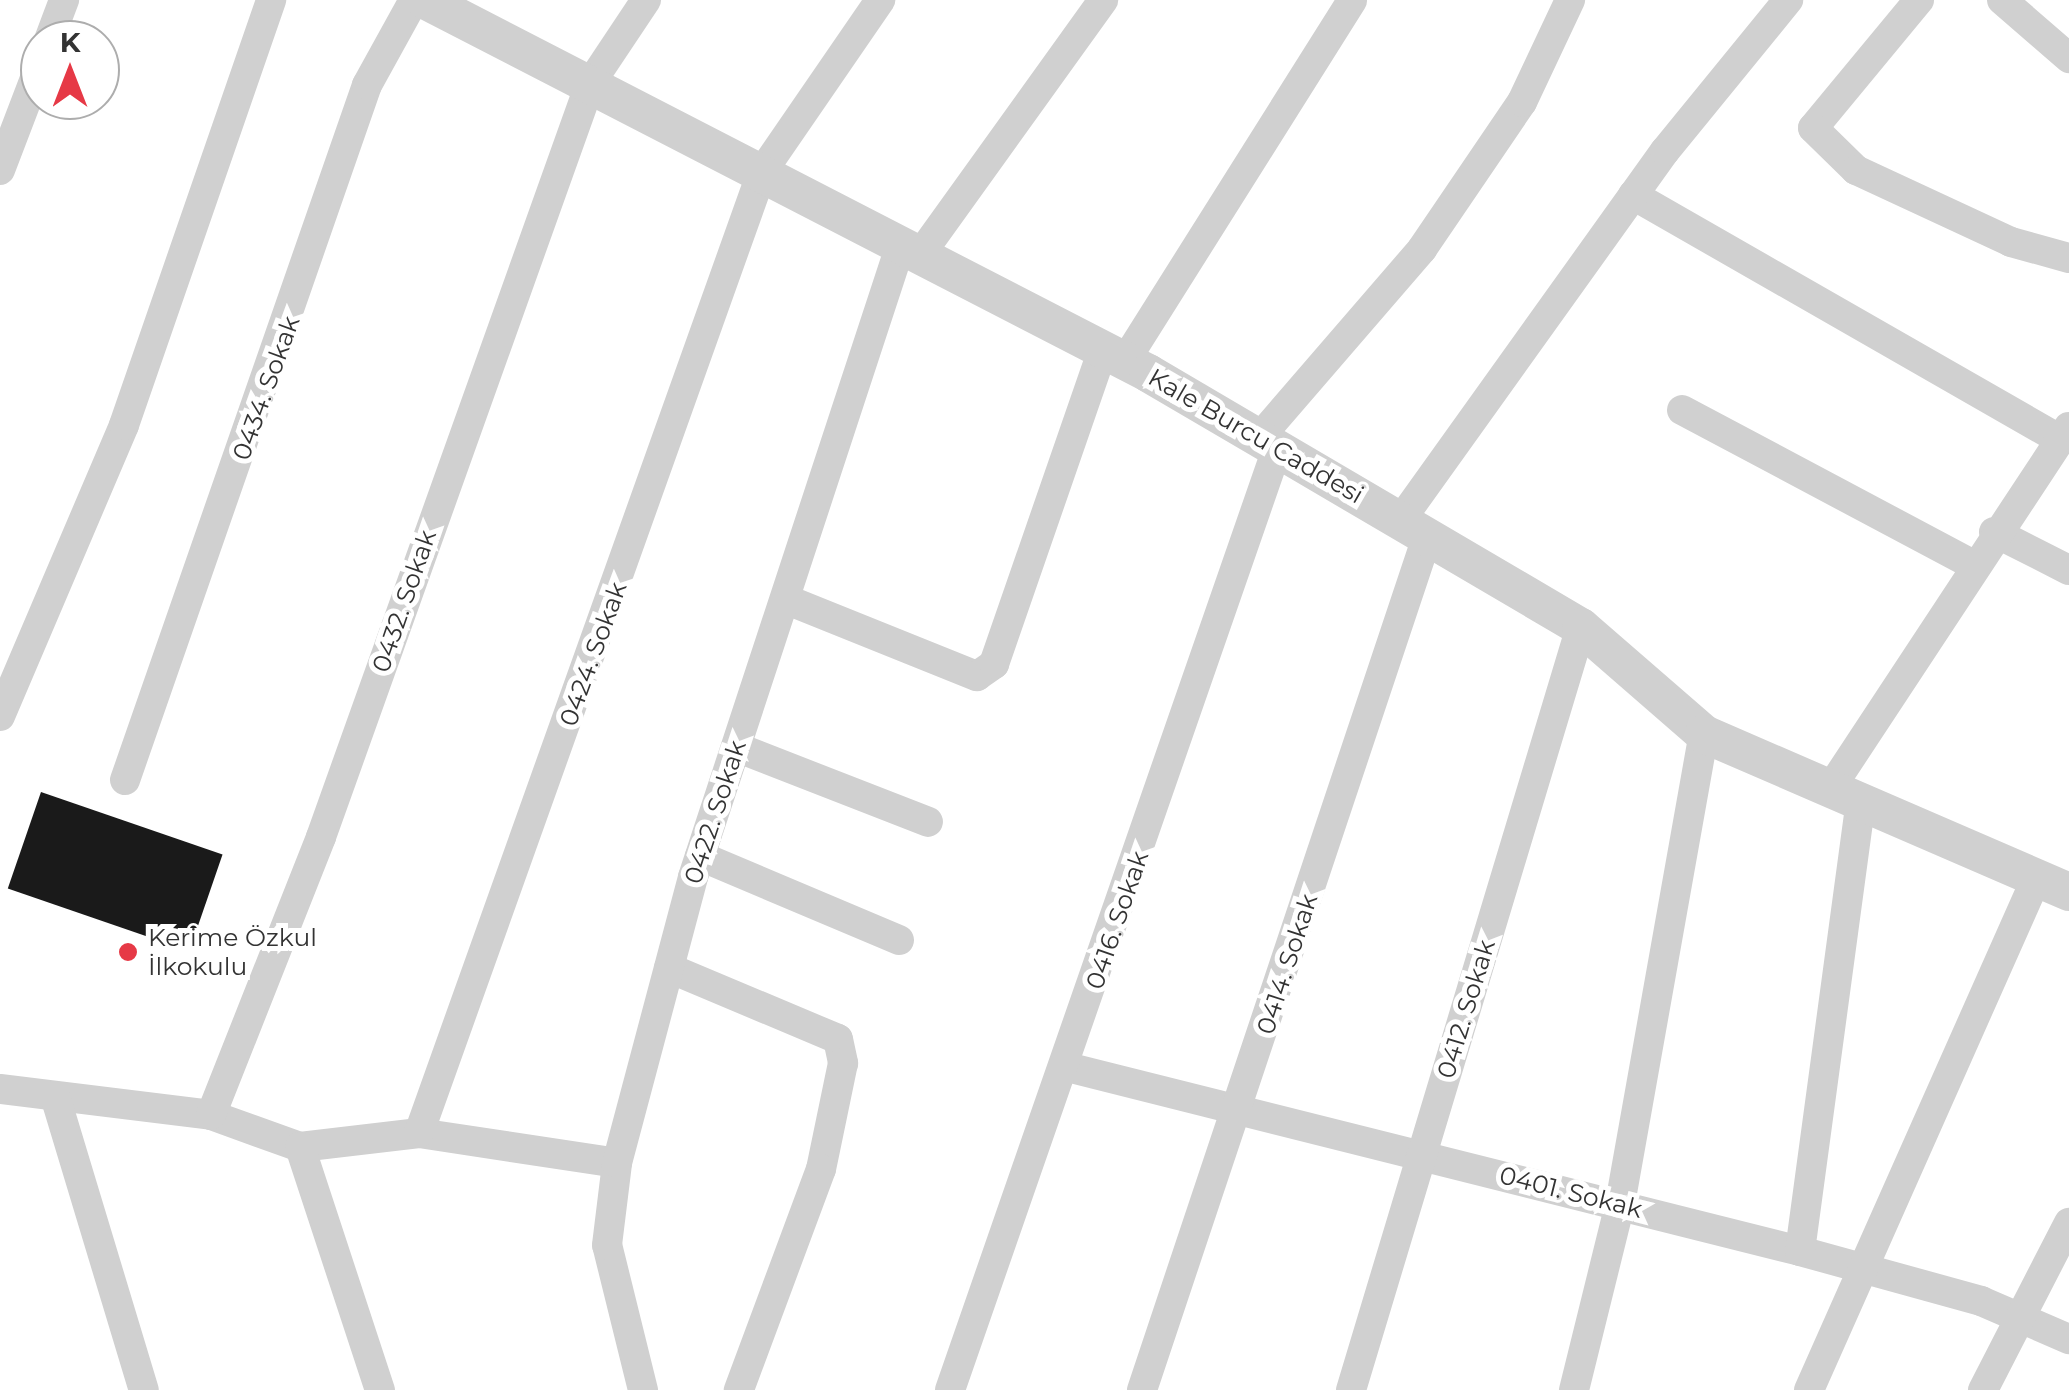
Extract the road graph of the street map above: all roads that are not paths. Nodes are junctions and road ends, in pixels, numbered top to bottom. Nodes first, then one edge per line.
1 (270, 0) edge
2 (414, 0) edge
3 (426, 0) edge
4 (646, 0) edge
5 (880, 0) edge
6 (1102, 0) edge
7 (1352, 0) edge
8 (1570, 0) edge
9 (1788, 0) edge
10 (1919, 0) edge
11 (2002, 0) edge
12 (2069, 58) edge
13 (590, 84) junction
14 (20, 117) edge
15 (0, 170) edge
16 (762, 172) junction
17 (1633, 196) junction
18 (910, 249) junction
19 (2069, 258) edge
20 (1114, 355) junction
21 (1682, 410) dead end
22 (2064, 434) edge
23 (1268, 443) junction
24 (1414, 529) junction
25 (1994, 532) junction
26 (1972, 564) junction
27 (2069, 570) edge
28 (785, 599) junction
29 (1581, 628) junction
30 (0, 716) edge
31 (1704, 734) junction
32 (736, 747) junction
33 (125, 780) dead end
34 (1847, 793) junction
35 (928, 822) dead end
36 (700, 856) junction
37 (2052, 885) edge
38 (899, 940) dead end
39 (669, 968) junction
40 (1067, 1067) junction
41 (0, 1089) edge
42 (55, 1096) junction
43 (1240, 1110) junction
44 (210, 1116) junction
45 (419, 1133) junction
46 (300, 1146) junction
47 (1421, 1155) junction
48 (617, 1163) junction
49 (1620, 1204) junction
50 (2069, 1223) edge
51 (1800, 1250) junction
52 (1866, 1269) junction
53 (2019, 1317) junction
54 (2069, 1339) edge
55 (144, 1390) edge
56 (380, 1390) edge
57 (643, 1390) edge
58 (739, 1390) edge
59 (950, 1390) edge
60 (1142, 1390) edge
61 (1351, 1390) edge
62 (1574, 1390) edge
63 (1809, 1390) edge
64 (1983, 1390) edge

1 - 30 street
2 - 33 street, 0434. Sokak
3 - 13 street, Kale Burcu Caddesi
4 - 13 street, 0432. Sokak
5 - 16 street, 0424. Sokak
6 - 18 street, 0422. Sokak
7 - 20 street
8 - 23 street
9 - 17 street, 0414. Sokak
10 - 19 street
11 - 12 street
13 - 16 street, Kale Burcu Caddesi
13 - 44 street, 0432. Sokak
14 - 15 street
16 - 18 street, Kale Burcu Caddesi
16 - 45 street, 0424. Sokak
17 - 22 street
17 - 24 street, 0414. Sokak
18 - 20 street, Kale Burcu Caddesi
18 - 28 street, 0422. Sokak
20 - 23 street, Kale Burcu Caddesi
20 - 28 street
21 - 26 street
22 - 25 street
23 - 24 street, Kale Burcu Caddesi
23 - 40 street, 0416. Sokak
24 - 29 street, Kale Burcu Caddesi
24 - 43 street, 0414. Sokak
25 - 26 street
25 - 27 street
26 - 34 street
28 - 32 street, 0422. Sokak
29 - 31 street, Kale Burcu Caddesi
29 - 47 street, 0412. Sokak
31 - 34 street, Kale Burcu Caddesi
31 - 49 street
32 - 35 street
32 - 36 street, 0422. Sokak
34 - 37 street, Kale Burcu Caddesi
34 - 51 street
36 - 38 street
36 - 39 street, 0422. Sokak
37 - 52 street
39 - 48 street, 0422. Sokak
39 - 58 street
40 - 43 street, 0401. Sokak
40 - 59 street, 0416. Sokak
41 - 42 street
42 - 44 street
42 - 55 street
43 - 47 street, 0401. Sokak
43 - 60 street, 0414. Sokak
44 - 46 street
45 - 46 street
45 - 48 street
46 - 56 street
47 - 49 street, 0401. Sokak
47 - 61 street, 0412. Sokak
48 - 57 street, 0422. Sokak
49 - 51 street, 0401. Sokak
49 - 62 street
50 - 53 street
51 - 52 street, 0401. Sokak
52 - 53 street, 0401. Sokak
52 - 63 street
53 - 54 street, 0401. Sokak
53 - 64 street

